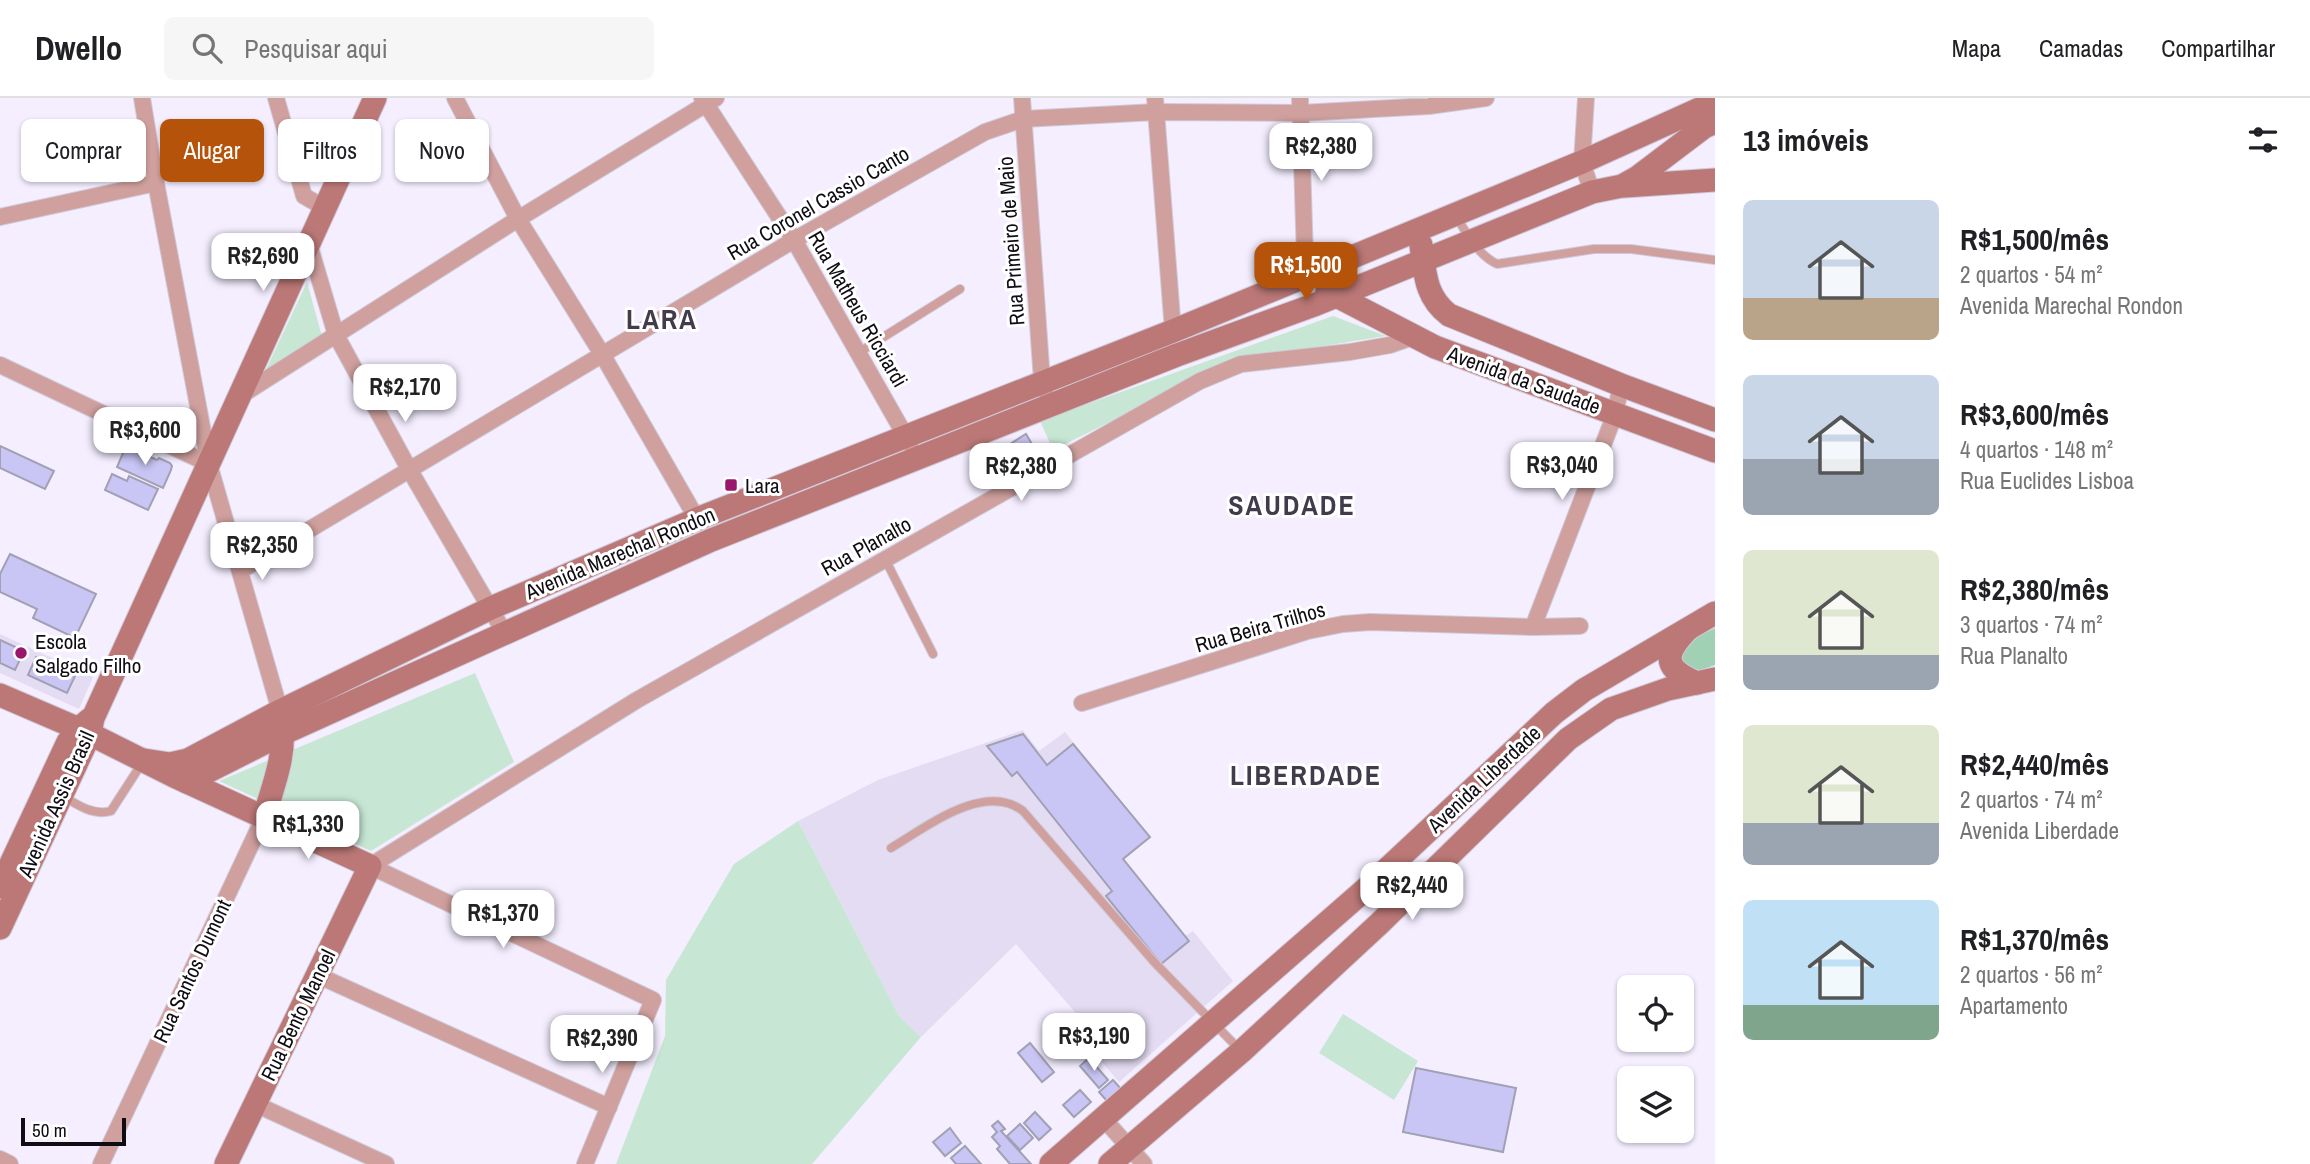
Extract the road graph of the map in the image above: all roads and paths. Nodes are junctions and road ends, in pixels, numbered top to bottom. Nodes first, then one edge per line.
1 (142, 98) edge
2 (155, 98) edge
3 (276, 98) edge
4 (375, 98) edge
5 (455, 98) edge
6 (1022, 98) edge
7 (1486, 98) edge
8 (1586, 98) edge
9 (708, 100) edge
10 (1428, 102) edge
11 (1715, 102) edge
12 (1156, 105) edge
13 (1300, 105) edge
14 (1023, 118) junction
15 (1703, 120) edge
16 (147, 122) junction
17 (1582, 162) junction
18 (1715, 180) edge
19 (156, 183) junction
20 (1622, 186) junction
21 (1592, 192) junction
22 (325, 208) junction
23 (1455, 215) junction
24 (0, 217) edge
25 (518, 219) junction
26 (1418, 230) junction
27 (1471, 239) junction
28 (794, 240) junction
29 (309, 244) junction
30 (1423, 260) junction
31 (1715, 260) edge
32 (1311, 274) junction
33 (960, 289) dead end
34 (1334, 296) junction
35 (1436, 306) junction
36 (1173, 331) junction
37 (335, 335) junction
38 (1413, 337) junction
39 (858, 353) junction
40 (602, 354) junction
41 (0, 365) edge
42 (1042, 381) junction
43 (1621, 385) junction
44 (240, 396) junction
45 (1049, 407) junction
46 (1615, 414) junction
47 (1715, 420) edge
48 (906, 437) junction
49 (1715, 451) edge
50 (917, 459) junction
51 (209, 464) junction
52 (409, 469) junction
53 (697, 519) junction
54 (885, 559) junction
55 (240, 571) junction
56 (491, 608) junction
57 (1715, 613) edge
58 (1580, 626) dead end
59 (1690, 626) junction
60 (1534, 627) junction
61 (504, 632) junction
62 (933, 654) dead end
63 (1706, 681) edge
64 (0, 695) edge
65 (1083, 704) dead end
66 (282, 722) junction
67 (87, 727) junction
68 (144, 761) junction
69 (187, 782) junction
70 (61, 794) junction
71 (264, 817) junction
72 (38, 826) junction
73 (891, 848) dead end
74 (370, 866) junction
75 (0, 887) edge
76 (0, 928) edge
77 (317, 975) junction
78 (1213, 1022) junction
79 (1242, 1051) junction
80 (255, 1104) junction
81 (609, 1107) junction
82 (1103, 1118) junction
83 (1137, 1156) edge
84 (0, 1160) edge
85 (10, 1164) edge
86 (101, 1164) edge
87 (226, 1164) edge
88 (386, 1164) edge
89 (585, 1164) edge
90 (1051, 1164) edge
91 (1110, 1164) edge

1 - 16 street
2 - 16 street
3 - 22 street
4 - 22 main road, Avenida Assis Brasil
5 - 25 street
6 - 14 street, Rua Primeiro de Maio
7 - 10 street, Rua Coronel Cassio Canto
8 - 17 street
9 - 25 street
9 - 28 street, Rua Matheus Ricciardi
10 - 13 street, Rua Coronel Cassio Canto
11 - 15 main road
12 - 13 street, Rua Coronel Cassio Canto
12 - 14 street, Rua Coronel Cassio Canto
12 - 36 street
13 - 32 street
14 - 28 street, Rua Coronel Cassio Canto
14 - 42 street, Rua Primeiro de Maio
15 - 17 main road, Avenida Marechal Rondon
15 - 20 main road, Avenida Marechal Rondon
16 - 19 street
17 - 21 street
17 - 23 main road, Avenida Marechal Rondon
18 - 20 main road
19 - 24 street
19 - 51 street
20 - 21 main road, Avenida Marechal Rondon
21 - 27 main road, Avenida Marechal Rondon
22 - 29 main road, Avenida Assis Brasil
23 - 26 main road, Avenida Marechal Rondon
23 - 27 lane
25 - 37 street
25 - 40 street
26 - 30 main road
26 - 32 main road, Avenida Marechal Rondon
27 - 30 main road, Avenida Marechal Rondon
27 - 31 lane
28 - 39 street, Rua Matheus Ricciardi
28 - 40 street, Rua Coronel Cassio Canto
29 - 37 street
29 - 44 main road, Avenida Assis Brasil
30 - 34 main road, Avenida Marechal Rondon
30 - 35 main road
32 - 34 main road
32 - 36 main road, Avenida Marechal Rondon
33 - 39 lane
34 - 38 main road
34 - 45 main road, Avenida Marechal Rondon
35 - 38 main road
35 - 43 main road, Avenida da Saudade
36 - 42 main road, Avenida Marechal Rondon
37 - 44 street
37 - 52 street
38 - 46 main road, Avenida da Saudade
38 - 54 street, Rua Planalto
39 - 48 street, Rua Matheus Ricciardi
40 - 52 street, Rua Coronel Cassio Canto
40 - 53 street
41 - 51 street
42 - 45 street
42 - 48 main road, Avenida Marechal Rondon
43 - 46 street
43 - 47 main road, Avenida da Saudade
44 - 51 main road, Avenida Assis Brasil
45 - 50 main road, Avenida Marechal Rondon
46 - 49 main road, Avenida da Saudade
46 - 60 street
48 - 50 street
48 - 53 main road, Avenida Marechal Rondon
50 - 61 main road, Avenida Marechal Rondon
51 - 55 street
51 - 67 main road, Avenida Assis Brasil
52 - 55 street, Rua Coronel Cassio Canto
52 - 56 street
53 - 56 main road, Avenida Marechal Rondon
54 - 62 lane
54 - 74 street, Rua Planalto
55 - 66 street
56 - 61 street
56 - 66 main road, Avenida Marechal Rondon
57 - 59 main road, Avenida Liberdade
58 - 60 street, Rua Beira Trilhos
59 - 63 main road
59 - 78 main road, Avenida Liberdade
60 - 65 street, Rua Beira Trilhos
61 - 66 main road, Avenida Marechal Rondon
63 - 79 main road, Avenida Liberdade
64 - 67 main road
66 - 68 main road, Avenida Marechal Rondon
66 - 69 main road, Avenida Marechal Rondon
66 - 71 main road, Rua Santos Dumont
67 - 68 main road
67 - 70 main road, Avenida Assis Brasil
67 - 72 main road, Avenida Assis Brasil
68 - 69 main road
68 - 70 lane
69 - 71 main road
70 - 72 main road, Avenida Assis Brasil
71 - 74 main road
71 - 86 street, Rua Santos Dumont
72 - 75 main road, Avenida Assis Brasil
72 - 76 main road, Avenida Assis Brasil
73 - 78 lane
74 - 77 main road, Rua Bento Manoel
74 - 81 street
77 - 80 main road, Rua Bento Manoel
77 - 81 street
78 - 79 lane
78 - 82 main road, Avenida Liberdade
79 - 83 main road, Avenida Liberdade
80 - 87 main road, Rua Bento Manoel
80 - 88 street
81 - 89 street
82 - 83 street
82 - 90 main road, Avenida Liberdade
83 - 91 main road, Avenida Liberdade
84 - 85 street

